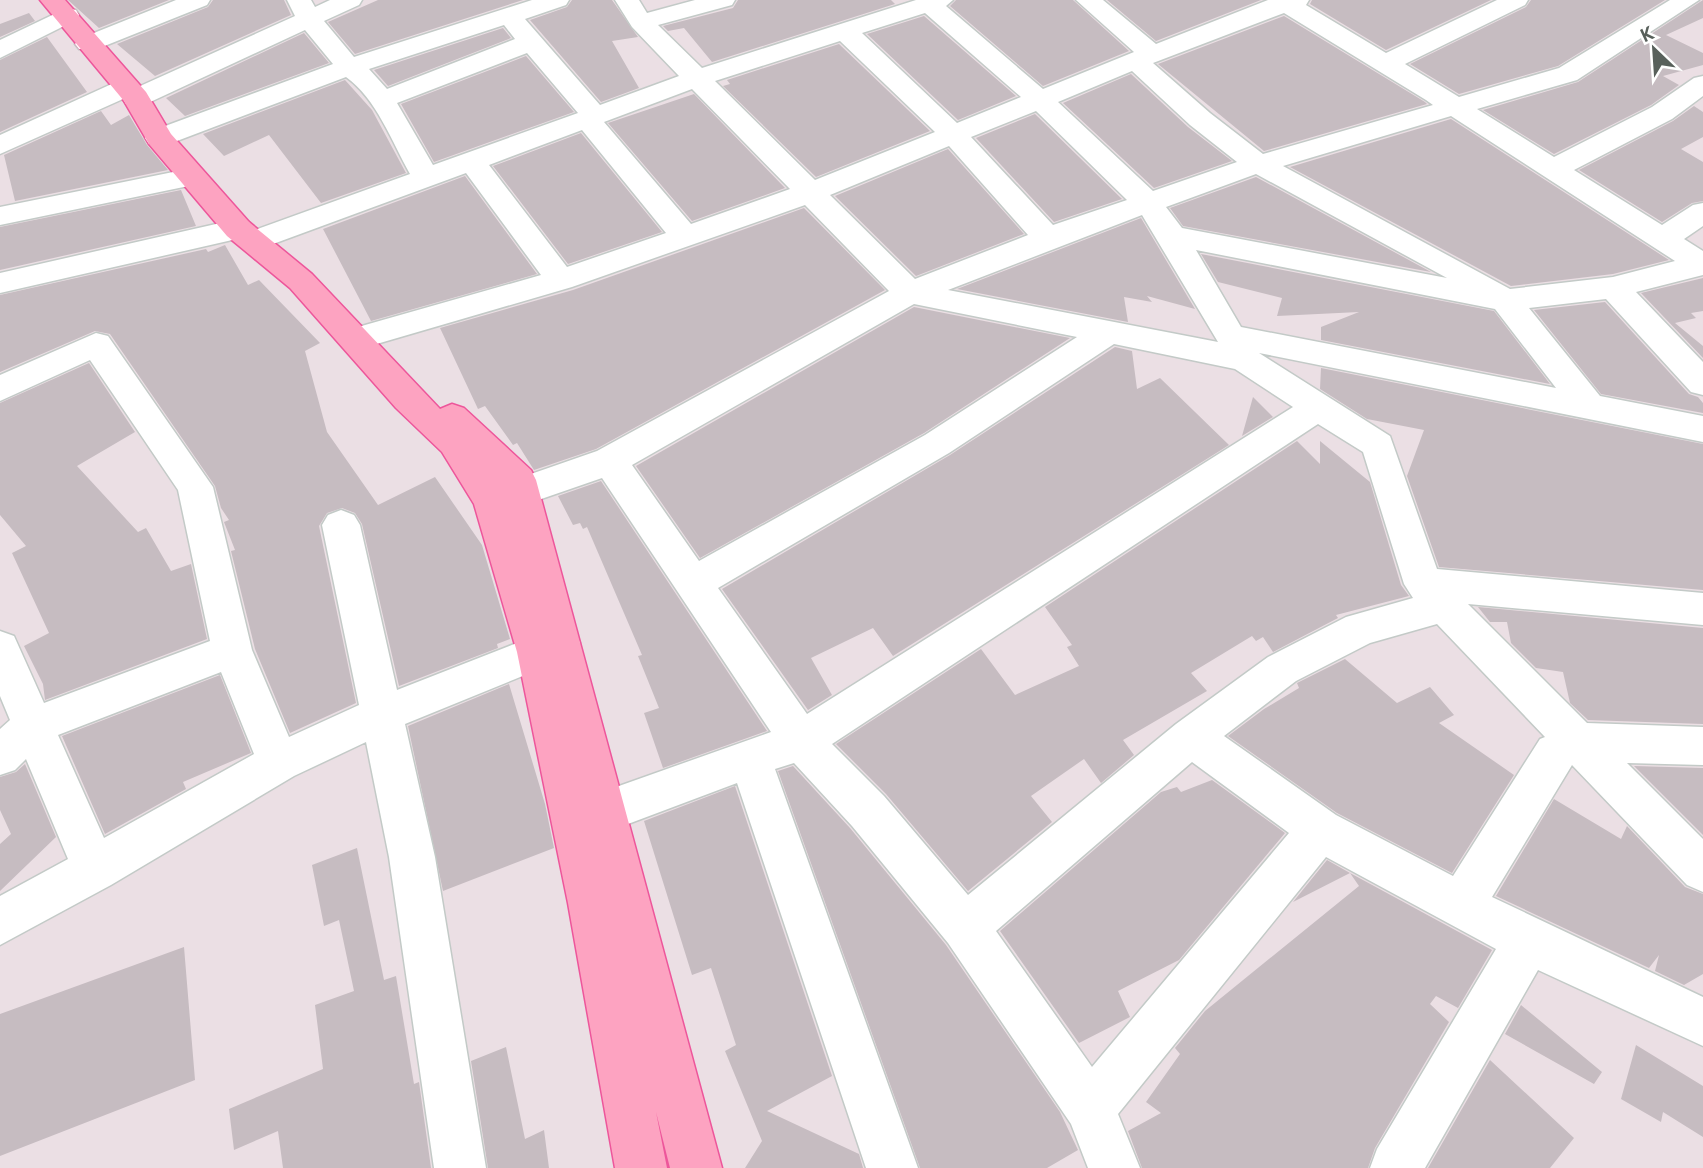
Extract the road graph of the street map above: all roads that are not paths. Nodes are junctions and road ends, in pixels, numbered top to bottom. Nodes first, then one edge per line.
1 (198, 0) edge
2 (350, 0) edge
3 (557, 0) edge
4 (723, 0) edge
5 (1088, 0) edge
6 (1516, 0) edge
7 (1687, 0) edge
8 (1288, 1) edge
9 (935, 2) edge
10 (59, 7) edge
11 (499, 8) edge
12 (303, 9) edge
13 (634, 11) edge
14 (845, 32) junction
15 (532, 42) junction
16 (88, 44) junction
17 (0, 50) edge
18 (1144, 57) junction
19 (1385, 64) junction
20 (349, 67) junction
21 (698, 78) junction
22 (1703, 84) edge
23 (131, 93) junction
24 (382, 100) junction
25 (1040, 100) junction
26 (1453, 106) junction
27 (591, 117) junction
28 (954, 135) junction
29 (159, 138) junction
30 (0, 146) edge
31 (472, 161) junction
32 (1258, 164) junction
33 (1553, 169) junction
34 (193, 177) junction
35 (426, 177) junction
36 (809, 193) junction
37 (1149, 204) junction
38 (1703, 212) edge
39 (0, 216) edge
40 (246, 235) junction
41 (1172, 236) junction
42 (685, 237) junction
43 (1048, 238) junction
44 (1662, 239) junction
45 (1703, 265) edge
46 (561, 280) junction
47 (0, 283) edge
48 (1613, 288) junction
49 (910, 293) junction
50 (1505, 300) junction
51 (1110, 332) junction
52 (356, 339) junction
53 (96, 344) junction
54 (1238, 347) junction
55 (0, 365) edge
56 (1703, 383) edge
57 (0, 389) edge
58 (1589, 406) junction
59 (1318, 407) junction
60 (1703, 429) edge
61 (610, 461) junction
62 (522, 492) junction
63 (341, 525) dead end
64 (694, 583) junction
65 (1434, 595) junction
66 (1703, 609) edge
67 (0, 648) edge
68 (549, 648) junction
69 (232, 650) junction
70 (381, 715) junction
71 (32, 726) junction
72 (1191, 737) junction
73 (801, 741) junction
74 (1577, 742) junction
75 (1703, 746) edge
76 (0, 756) edge
77 (751, 761) junction
78 (279, 762) junction
79 (604, 812) junction
80 (1320, 830) junction
81 (95, 870) junction
82 (1703, 870) edge
83 (1461, 905) junction
84 (0, 922) edge
85 (965, 927) junction
86 (1528, 941) junction
87 (1703, 1022) edge
88 (1090, 1108) junction
89 (460, 1168) edge
90 (641, 1168) edge
91 (696, 1168) edge
92 (892, 1168) edge
93 (1114, 1168) edge
94 (1396, 1168) edge

1 - 16 street
2 - 12 street
3 - 11 street
4 - 13 street
5 - 18 street
6 - 19 street
7 - 26 street
8 - 18 street
8 - 19 street
9 - 14 street
9 - 25 street
10 - 16 main road
10 - 17 street
11 - 15 street
11 - 20 street
12 - 20 street
12 - 23 street
13 - 21 street
14 - 21 street
14 - 28 street
15 - 24 street
15 - 27 street
16 - 23 main road
18 - 25 street
18 - 32 street
19 - 26 street
20 - 24 street
20 - 29 street
21 - 27 street
21 - 36 street
22 - 33 street
23 - 29 main road
23 - 30 street
24 - 35 street
25 - 28 street
25 - 37 street
26 - 32 street
26 - 33 street
27 - 31 street
27 - 42 street
28 - 36 street
28 - 43 street
29 - 34 main road
31 - 35 street
31 - 46 street
32 - 37 street
32 - 50 street
33 - 44 street
34 - 39 street
34 - 40 main road
35 - 40 street
36 - 42 street
36 - 49 street
37 - 41 street
37 - 43 street
38 - 44 street
40 - 47 street
40 - 52 main road
41 - 50 street
41 - 54 street
42 - 46 street
43 - 49 street
44 - 45 street
45 - 48 street
46 - 52 street
48 - 50 street
48 - 56 street
49 - 51 street
49 - 61 street
50 - 58 street
51 - 54 street
51 - 64 street
52 - 62 main road
52 - 68 main road
53 - 55 street
53 - 57 street
53 - 69 street
54 - 58 street
54 - 59 street
58 - 60 street
59 - 65 street
59 - 73 street
61 - 62 street
61 - 64 street
62 - 68 main road
63 - 70 street
64 - 73 street
65 - 66 street
65 - 72 street
65 - 74 street
67 - 71 street
68 - 70 street
68 - 79 main road
68 - 90 main road
69 - 71 street
69 - 78 street
70 - 78 street
70 - 89 street
71 - 76 street
71 - 81 street
72 - 80 street
72 - 85 street
73 - 77 street
73 - 85 street
74 - 75 street
74 - 82 street
74 - 83 street
77 - 79 street
77 - 92 street
78 - 81 street
79 - 91 main road
80 - 83 street
80 - 88 street
81 - 84 street
83 - 86 street
85 - 88 street
86 - 87 street
86 - 94 street
88 - 93 street

